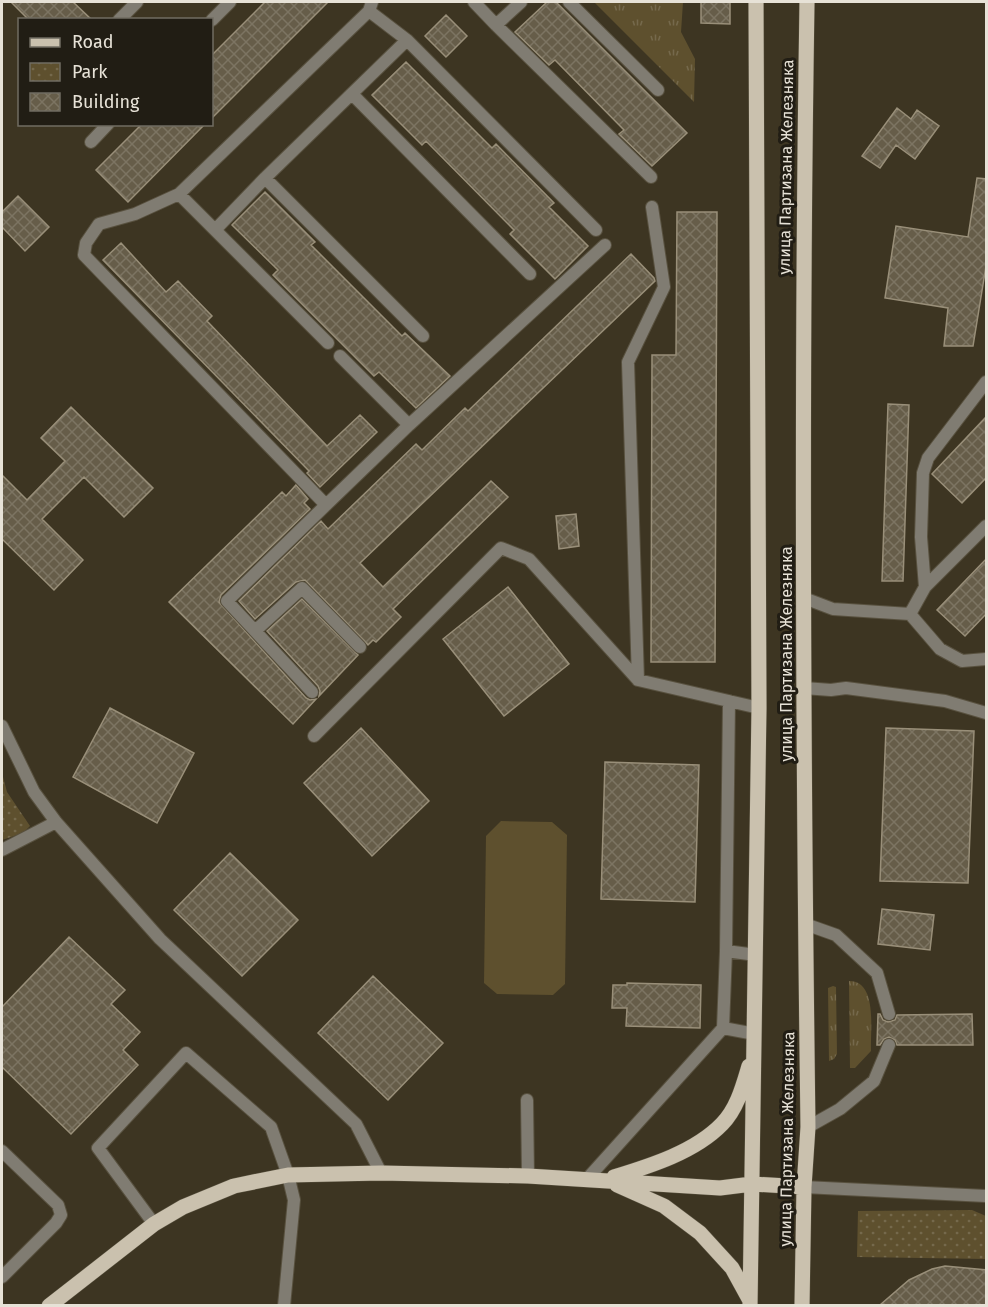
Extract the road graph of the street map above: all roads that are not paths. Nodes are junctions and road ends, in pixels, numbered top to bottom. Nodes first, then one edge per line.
1 (137, 2) edge
2 (230, 2) edge
3 (474, 2) edge
4 (521, 2) edge
5 (568, 2) edge
6 (756, 2) edge
7 (807, 2) edge
8 (371, 6) edge
9 (121, 18) edge
10 (213, 19) edge
11 (496, 25) junction
12 (407, 40) junction
13 (658, 90) dead end
14 (352, 94) junction
15 (106, 126) edge
16 (91, 142) dead end
17 (651, 177) dead end
18 (266, 178) junction
19 (179, 194) junction
20 (652, 207) dead end
21 (215, 230) junction
22 (596, 230) dead end
23 (604, 245) dead end
24 (530, 274) dead end
25 (423, 336) dead end
26 (327, 343) dead end
27 (340, 356) dead end
28 (987, 382) edge
29 (409, 425) junction
30 (326, 505) junction
31 (987, 526) edge
32 (925, 586) junction
33 (804, 598) junction
34 (910, 614) junction
35 (255, 631) junction
36 (360, 647) dead end
37 (987, 658) edge
38 (638, 680) junction
39 (804, 688) junction
40 (312, 692) dead end
41 (729, 701) junction
42 (759, 708) junction
43 (987, 713) edge
44 (2, 726) edge
45 (314, 736) dead end
46 (56, 822) junction
47 (2, 850) edge
48 (805, 924) junction
49 (726, 951) junction
50 (756, 955) junction
51 (889, 1014) dead end
52 (723, 1028) junction
53 (755, 1040) junction
54 (889, 1045) dead end
55 (527, 1100) dead end
56 (808, 1127) junction
57 (2, 1151) edge
58 (381, 1173) junction
59 (288, 1175) junction
60 (528, 1176) junction
61 (587, 1179) junction
62 (606, 1180) junction
63 (752, 1184) junction
64 (804, 1187) junction
65 (987, 1196) edge
66 (154, 1224) junction
67 (2, 1277) edge
68 (750, 1303) edge
69 (51, 1305) edge
70 (284, 1305) edge
71 (802, 1305) edge

1 - 9 lane
2 - 10 lane
3 - 11 lane
4 - 11 lane
5 - 13 lane
6 - 42 main road, улица Партизана Железняка
7 - 33 main road, улица Партизана Железняка
8 - 12 lane
8 - 19 lane
11 - 17 lane
12 - 14 lane
12 - 22 lane
14 - 18 lane
14 - 24 lane
15 - 16 lane
18 - 21 lane
18 - 25 lane
19 - 21 lane
19 - 30 lane
20 - 38 lane
21 - 26 lane
23 - 29 lane
27 - 29 lane
28 - 32 lane
29 - 30 lane
30 - 35 lane
31 - 32 lane
32 - 34 lane
33 - 34 lane
33 - 39 main road, улица Партизана Железняка
34 - 37 lane
35 - 36 lane
35 - 40 lane
38 - 41 lane
38 - 45 lane
39 - 43 lane
39 - 48 main road, улица Партизана Железняка
41 - 42 lane
41 - 49 lane
42 - 50 main road, улица Партизана Железняка
44 - 46 lane
46 - 47 lane
46 - 58 lane
48 - 51 lane
48 - 56 main road, улица Партизана Железняка
49 - 50 lane
49 - 52 lane
50 - 53 main road, улица Партизана Железняка
52 - 53 lane
52 - 61 lane
53 - 62 main road
53 - 63 main road, улица Партизана Железняка
54 - 56 lane
55 - 60 lane
56 - 64 main road, улица Партизана Железняка
57 - 67 lane
58 - 59 main road
58 - 60 main road
59 - 66 main road
59 - 66 lane
59 - 70 lane
60 - 61 main road
61 - 62 main road
62 - 63 main road
62 - 68 main road
63 - 64 main road
63 - 68 main road, улица Партизана Железняка
64 - 65 lane
64 - 71 main road, улица Партизана Железняка
66 - 69 main road

